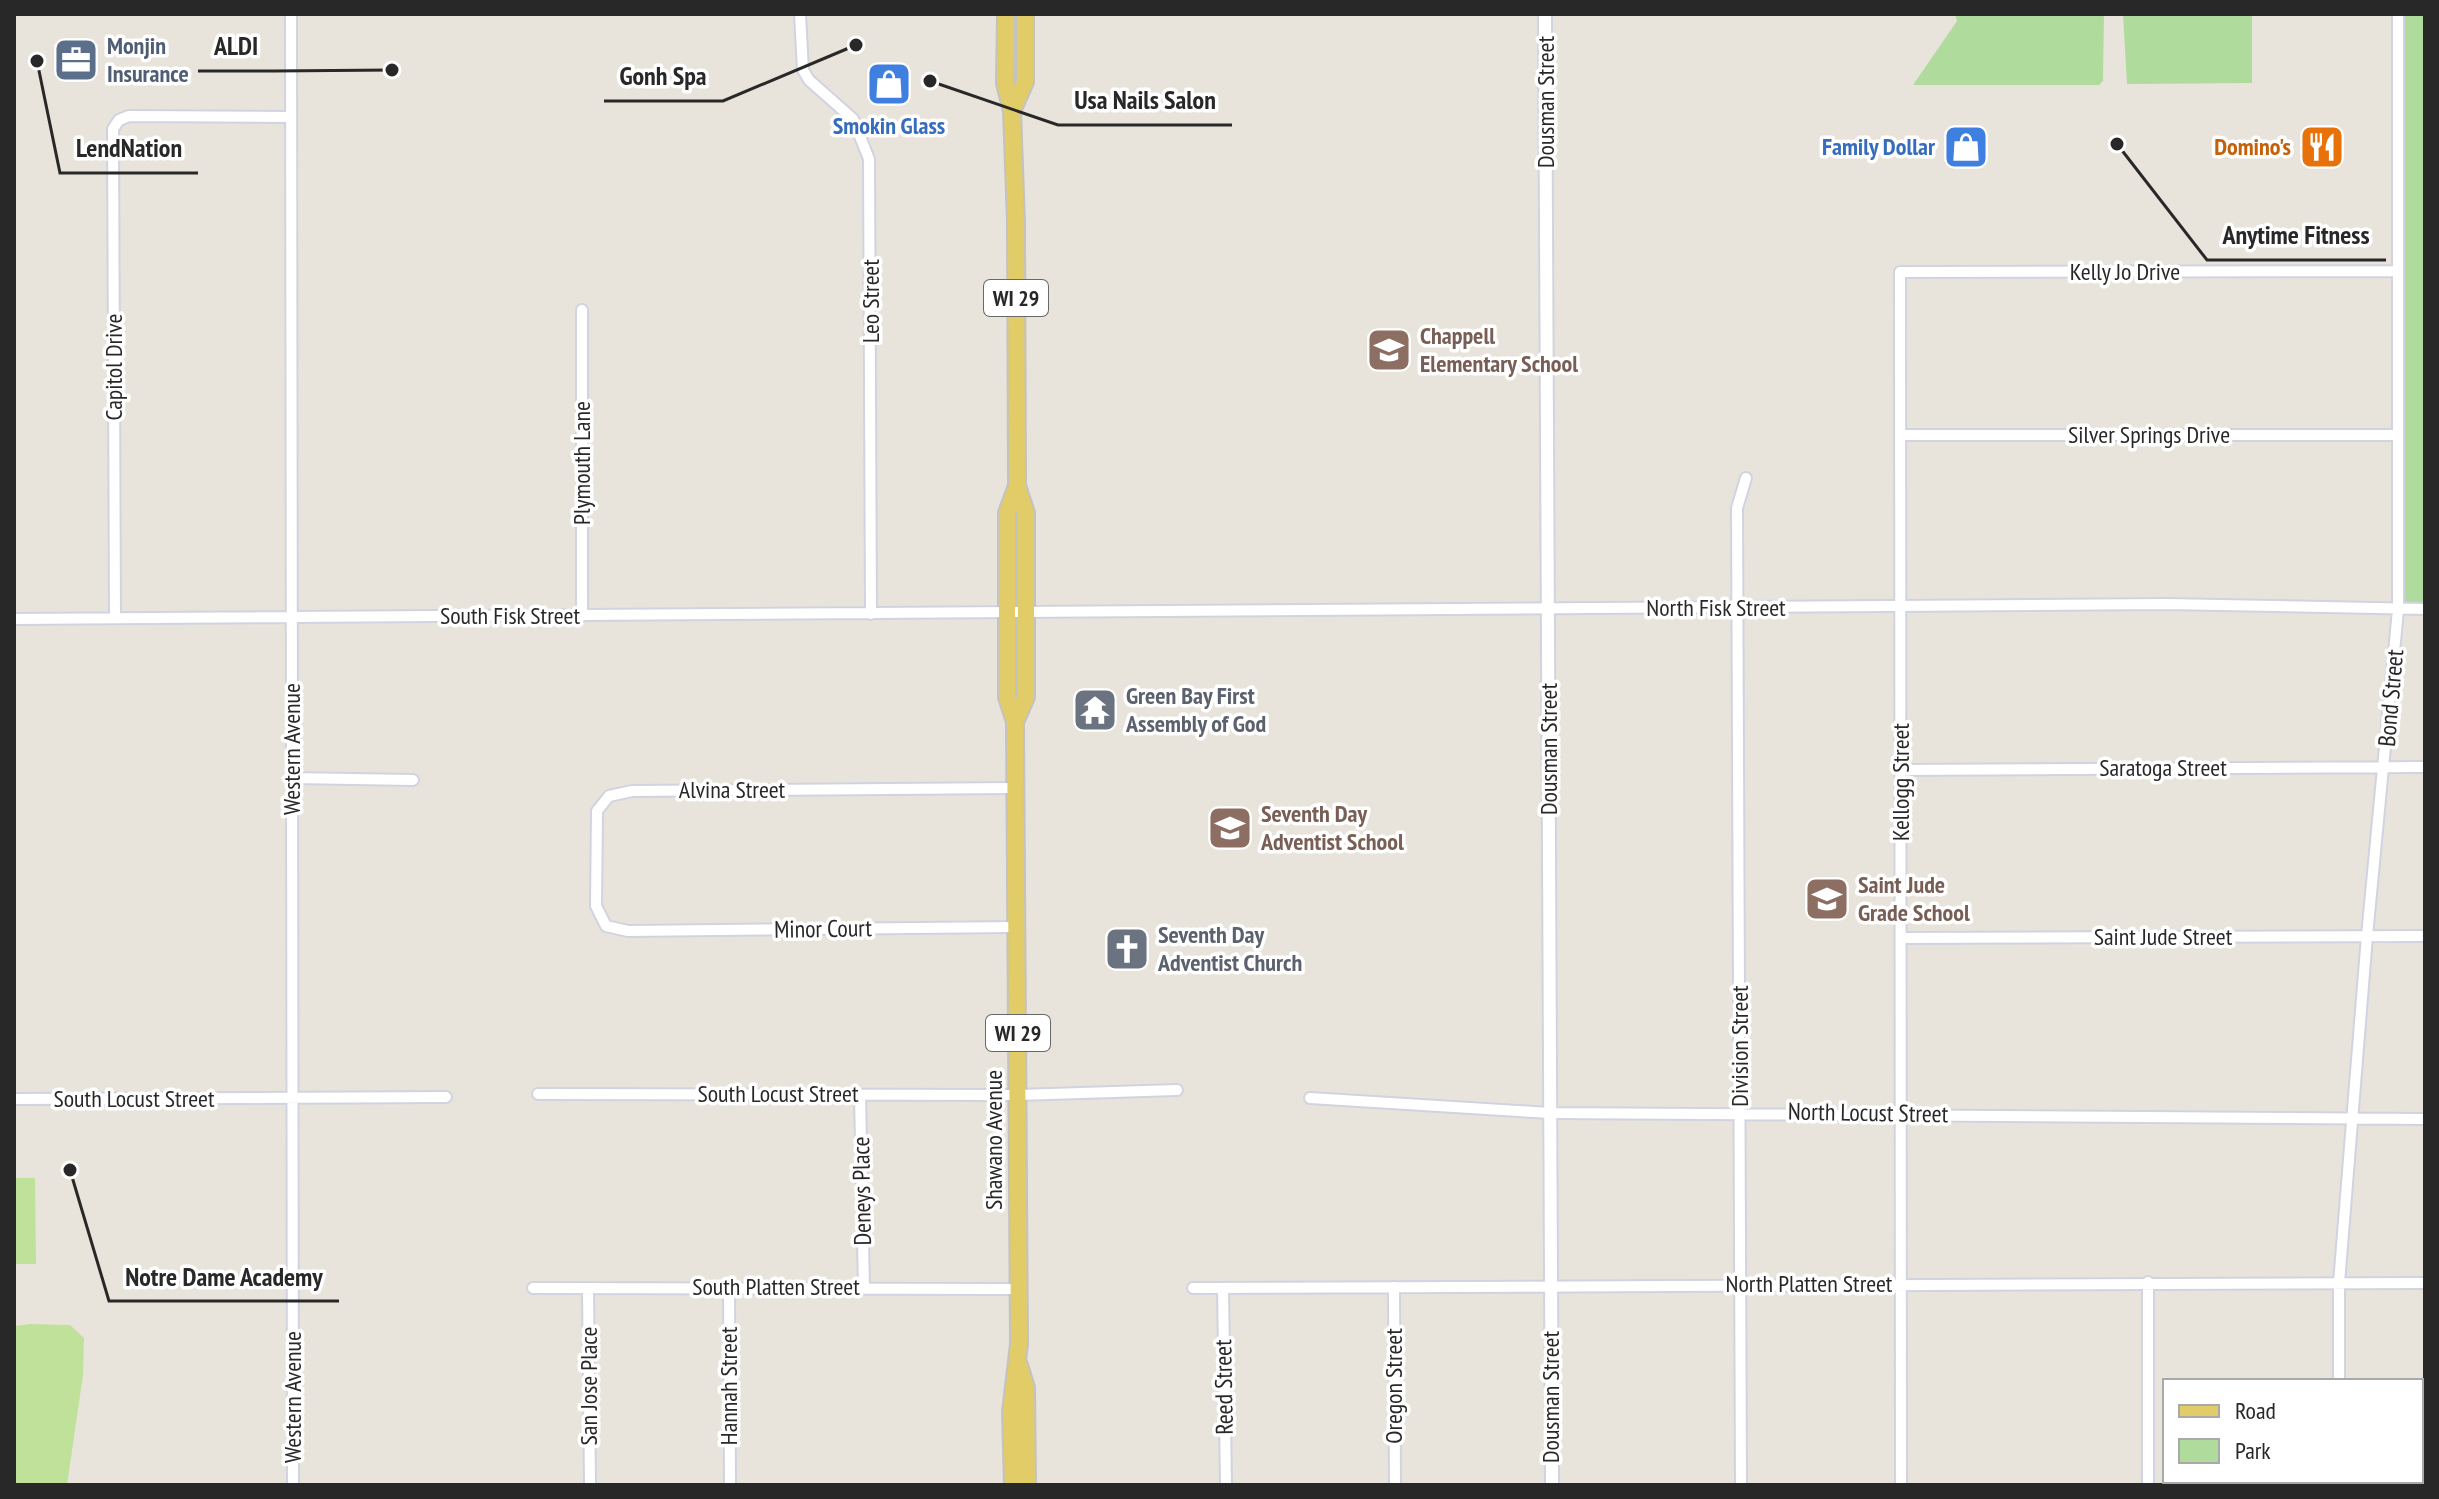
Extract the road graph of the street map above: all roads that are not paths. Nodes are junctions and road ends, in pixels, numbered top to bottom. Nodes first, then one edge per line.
1 (291, 14) edge
2 (800, 14) edge
3 (1006, 14) edge
4 (1025, 14) edge
5 (1545, 14) edge
6 (2398, 14) edge
7 (1012, 111) junction
8 (291, 117) junction
9 (2398, 271) junction
10 (1900, 272) joint
11 (582, 310) dead end
12 (1900, 435) junction
13 (2398, 435) junction
14 (1746, 478) dead end
15 (1017, 486) junction
16 (1900, 606) junction
17 (1737, 607) junction
18 (1548, 609) junction
19 (2425, 609) edge
20 (2398, 610) junction
21 (1007, 613) junction
22 (1026, 613) junction
23 (871, 614) junction
24 (582, 616) junction
25 (292, 617) junction
26 (115, 618) junction
27 (14, 619) edge
28 (1015, 722) junction
29 (2385, 767) junction
30 (2425, 767) edge
31 (1901, 770) junction
32 (292, 778) junction
33 (413, 780) dead end
34 (1016, 788) junction
35 (1017, 927) junction
36 (628, 931) joint
37 (2367, 936) junction
38 (2425, 936) edge
39 (1901, 938) junction
40 (1177, 1090) dead end
41 (538, 1094) dead end
42 (860, 1095) junction
43 (1018, 1095) junction
44 (446, 1097) dead end
45 (293, 1098) junction
46 (1310, 1098) dead end
47 (14, 1099) edge
48 (1741, 1112) junction
49 (1550, 1113) junction
50 (1901, 1113) junction
51 (2352, 1118) junction
52 (2425, 1119) edge
53 (2148, 1282) junction
54 (2339, 1283) junction
55 (2425, 1283) edge
56 (1901, 1284) junction
57 (1742, 1285) junction
58 (1551, 1286) junction
59 (729, 1287) junction
60 (864, 1287) junction
61 (1394, 1287) junction
62 (533, 1288) dead end
63 (588, 1288) junction
64 (1193, 1288) dead end
65 (1223, 1288) junction
66 (1019, 1289) junction
67 (1019, 1365) junction
68 (2339, 1379) edge
69 (293, 1485) edge
70 (590, 1485) edge
71 (730, 1485) edge
72 (1013, 1485) edge
73 (1027, 1485) edge
74 (1226, 1485) edge
75 (1395, 1485) edge
76 (1552, 1485) edge
77 (1741, 1485) edge
78 (1901, 1485) edge
79 (2148, 1485) edge

1 - 8 street, Western Avenue
2 - 23 street, Leo Street
3 - 7 main road, Shawano Avenue / WI 29
4 - 7 main road, Shawano Avenue / WI 29
5 - 18 street, Dousman Street
6 - 9 street, Bond Street
7 - 15 main road, Shawano Avenue / WI 29
8 - 25 street, Western Avenue
8 - 26 street, Capitol Drive
9 - 10 street, Kelly Jo Drive
9 - 13 street, Bond Street
10 - 12 street, Kellogg Street
11 - 24 street, Plymouth Lane
12 - 13 street, Silver Springs Drive
12 - 16 street, Kellogg Street
13 - 20 street, Bond Street
14 - 17 street, Division Street
15 - 21 main road, Shawano Avenue / WI 29
15 - 22 main road, Shawano Avenue / WI 29
16 - 17 street, North Fisk Street
16 - 20 street, North Fisk Street
16 - 31 street, Kellogg Street
17 - 18 street, North Fisk Street
17 - 48 street, Division Street
18 - 22 street, North Fisk Street
18 - 49 street, Dousman Street
19 - 20 street, North Fisk Street
20 - 29 street, Bond Street
21 - 22 street, North Fisk Street
21 - 23 street, South Fisk Street
21 - 28 main road, Shawano Avenue / WI 29
22 - 28 main road, Shawano Avenue / WI 29
23 - 24 street, South Fisk Street
24 - 25 street, South Fisk Street
25 - 26 street, South Fisk Street
25 - 32 street, Western Avenue
26 - 27 street, South Fisk Street
28 - 34 main road, Shawano Avenue / WI 29
29 - 30 street, Saratoga Street
29 - 31 street, Saratoga Street
29 - 37 street, Bond Street
31 - 39 street, Kellogg Street
32 - 33 street
32 - 45 street, Western Avenue
34 - 35 main road, Shawano Avenue / WI 29
34 - 36 street, Alvina Street
35 - 36 street, Minor Court
35 - 43 main road, Shawano Avenue / WI 29
37 - 38 street, Saint Jude Street
37 - 39 street, Saint Jude Street
37 - 51 street, Bond Street
39 - 50 street, Kellogg Street
40 - 43 street
41 - 42 street, South Locust Street
42 - 43 street, South Locust Street
42 - 60 street, Deneys Place
43 - 66 main road, Shawano Avenue / WI 29
44 - 45 street, South Locust Street
45 - 47 street, South Locust Street
45 - 69 street, Western Avenue
46 - 49 street, North Locust Street
48 - 49 street, North Locust Street
48 - 50 street, North Locust Street
48 - 57 street, Division Street
49 - 58 street, Dousman Street
50 - 51 street, North Locust Street
50 - 56 street, Kellogg Street
51 - 52 street, North Locust Street
51 - 54 street, Bond Street
53 - 54 street, North Platten Street
53 - 56 street, North Platten Street
53 - 79 street
54 - 55 street, North Platten Street
54 - 68 street, Bond Street
56 - 57 street, North Platten Street
56 - 78 street, Kellogg Street
57 - 58 street, North Platten Street
57 - 77 street, Division Street
58 - 61 street, North Platten Street
58 - 76 street, Dousman Street
59 - 60 street, South Platten Street
59 - 63 street, South Platten Street
59 - 71 street, Hannah Street
60 - 66 street, South Platten Street
61 - 65 street, North Platten Street
61 - 75 street, Oregon Street
62 - 63 street, South Platten Street
63 - 70 street, San Jose Place
64 - 65 street, North Platten Street
65 - 74 street, Reed Street
66 - 67 main road, Shawano Avenue / WI 29
67 - 72 main road, Shawano Avenue / WI 29
67 - 73 main road, Shawano Avenue / WI 29

